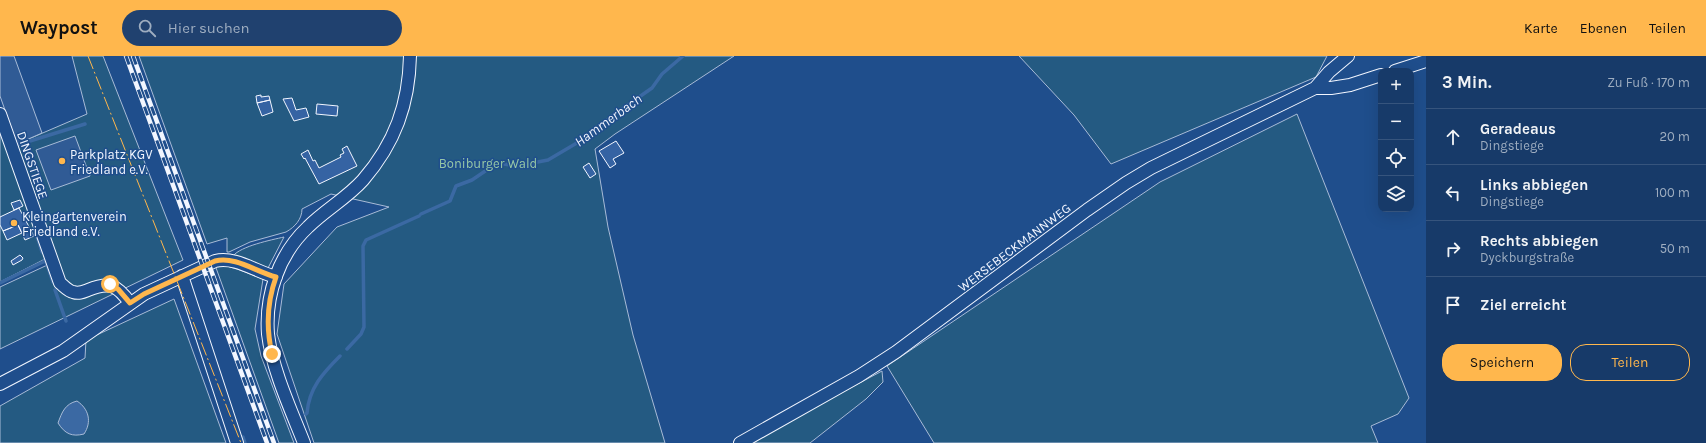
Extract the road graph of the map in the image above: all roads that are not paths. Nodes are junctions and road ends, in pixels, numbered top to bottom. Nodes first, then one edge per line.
1 (410, 56) edge
2 (1348, 56) edge
3 (1426, 61) edge
4 (1404, 68) edge
5 (1378, 76) edge
6 (1315, 88) junction
7 (0, 114) edge
8 (182, 276) junction
9 (276, 277) junction
10 (130, 303) junction
11 (0, 384) edge
12 (237, 443) edge
13 (304, 443) edge
14 (740, 443) edge

1 - 9 street
2 - 6 street, WERSEBECKMANNWEG
3 - 4 street
5 - 6 street, WERSEBECKMANNWEG
6 - 14 street, WERSEBECKMANNWEG
7 - 10 street, DINGSTIEGE
8 - 9 street
8 - 10 street
8 - 12 street
9 - 13 street
10 - 11 street

